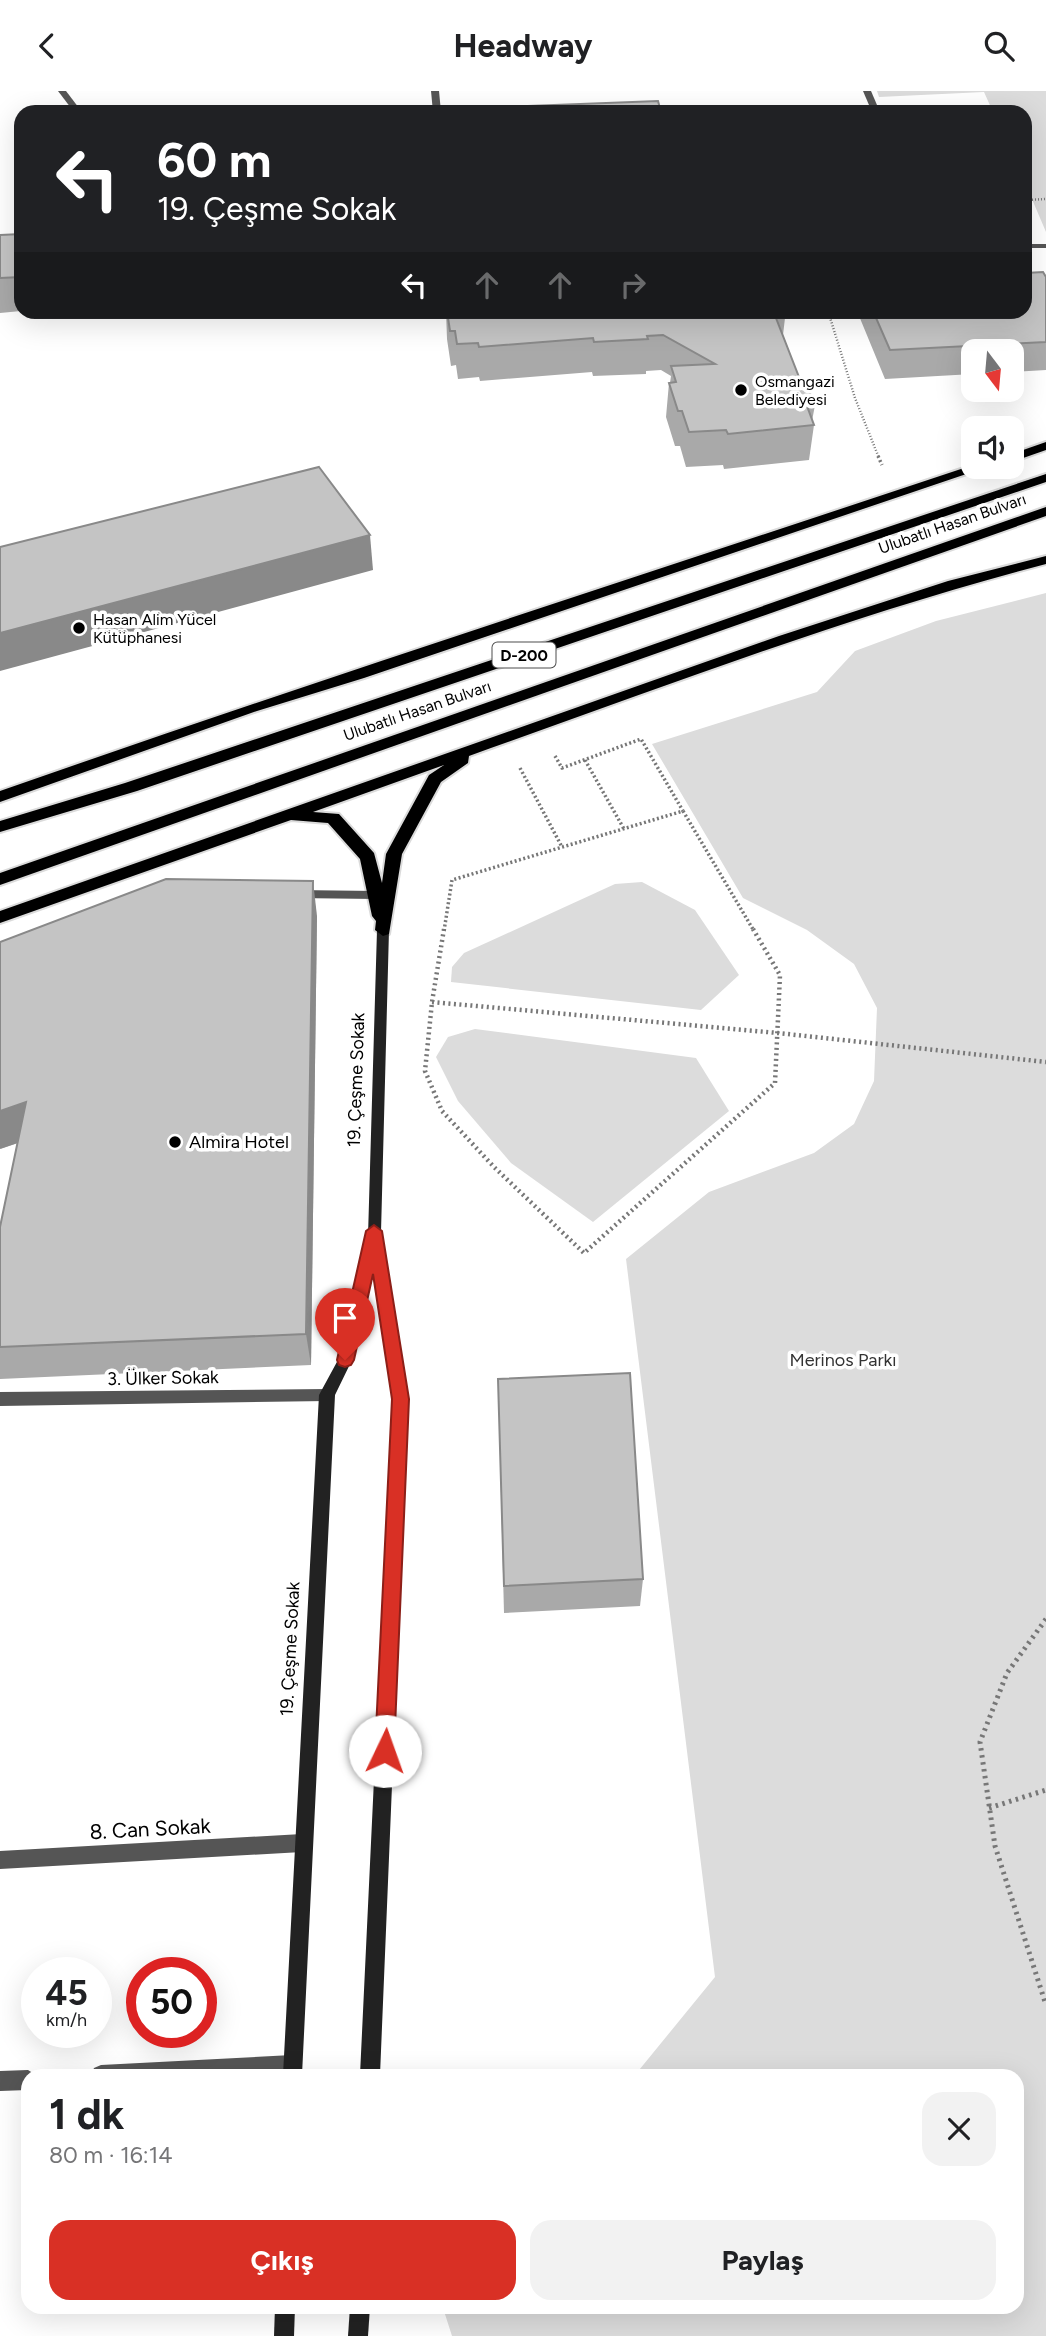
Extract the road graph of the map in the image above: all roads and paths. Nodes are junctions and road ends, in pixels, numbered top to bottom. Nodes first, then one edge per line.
1 (61, 91) edge
2 (72, 105) edge
3 (830, 319) edge
4 (1046, 446) edge
5 (1024, 454) edge
6 (961, 473) edge
7 (1046, 478) edge
8 (894, 495) junction
9 (1046, 511) edge
10 (1046, 560) edge
11 (480, 746) junction
12 (543, 759) dead end
13 (585, 760) junction
14 (532, 764) dead end
15 (0, 797) edge
16 (684, 811) junction
17 (289, 815) junction
18 (0, 827) edge
19 (624, 829) junction
20 (562, 847) junction
21 (0, 880) edge
22 (285, 894) edge
23 (376, 895) junction
24 (0, 917) edge
25 (383, 930) junction
26 (432, 1002) junction
27 (778, 1033) junction
28 (1046, 1062) edge
29 (374, 1231) junction
30 (327, 1395) junction
31 (0, 1399) edge
32 (1046, 1619) edge
33 (1046, 1790) edge
34 (989, 1808) junction
35 (302, 1843) junction
36 (0, 1860) edge
37 (1046, 2005) edge
38 (292, 2069) edge
39 (370, 2069) edge
40 (21, 2080) edge
41 (0, 2081) edge
42 (285, 2314) edge
43 (359, 2314) edge
44 (284, 2336) edge
45 (358, 2336) edge

1 - 2 street
3 - 8 path
4 - 5 highway
6 - 8 highway
7 - 18 highway, Ulubatlı Hasan Bulvarı / D-200
8 - 15 highway
9 - 21 highway, Ulubatlı Hasan Bulvarı / D-200
10 - 11 highway
11 - 17 highway
11 - 25 highway
12 - 13 path
13 - 16 path
13 - 19 path
14 - 20 path
16 - 19 path
16 - 27 path
17 - 23 highway
17 - 24 highway
19 - 20 path
20 - 26 path
22 - 23 street
23 - 25 highway
25 - 29 main road, 19. Çeşme Sokak
26 - 27 path
26 - 27 path
27 - 28 path
29 - 30 main road, 19. Çeşme Sokak
29 - 39 main road, 19. Çeşme Sokak
30 - 31 street, 3. Ülker Sokak
30 - 35 main road, 19. Çeşme Sokak
32 - 34 path
33 - 34 path
34 - 37 path
35 - 36 street, 8. Can Sokak
35 - 38 main road, 19. Çeşme Sokak
40 - 41 street
42 - 44 main road
43 - 45 main road

